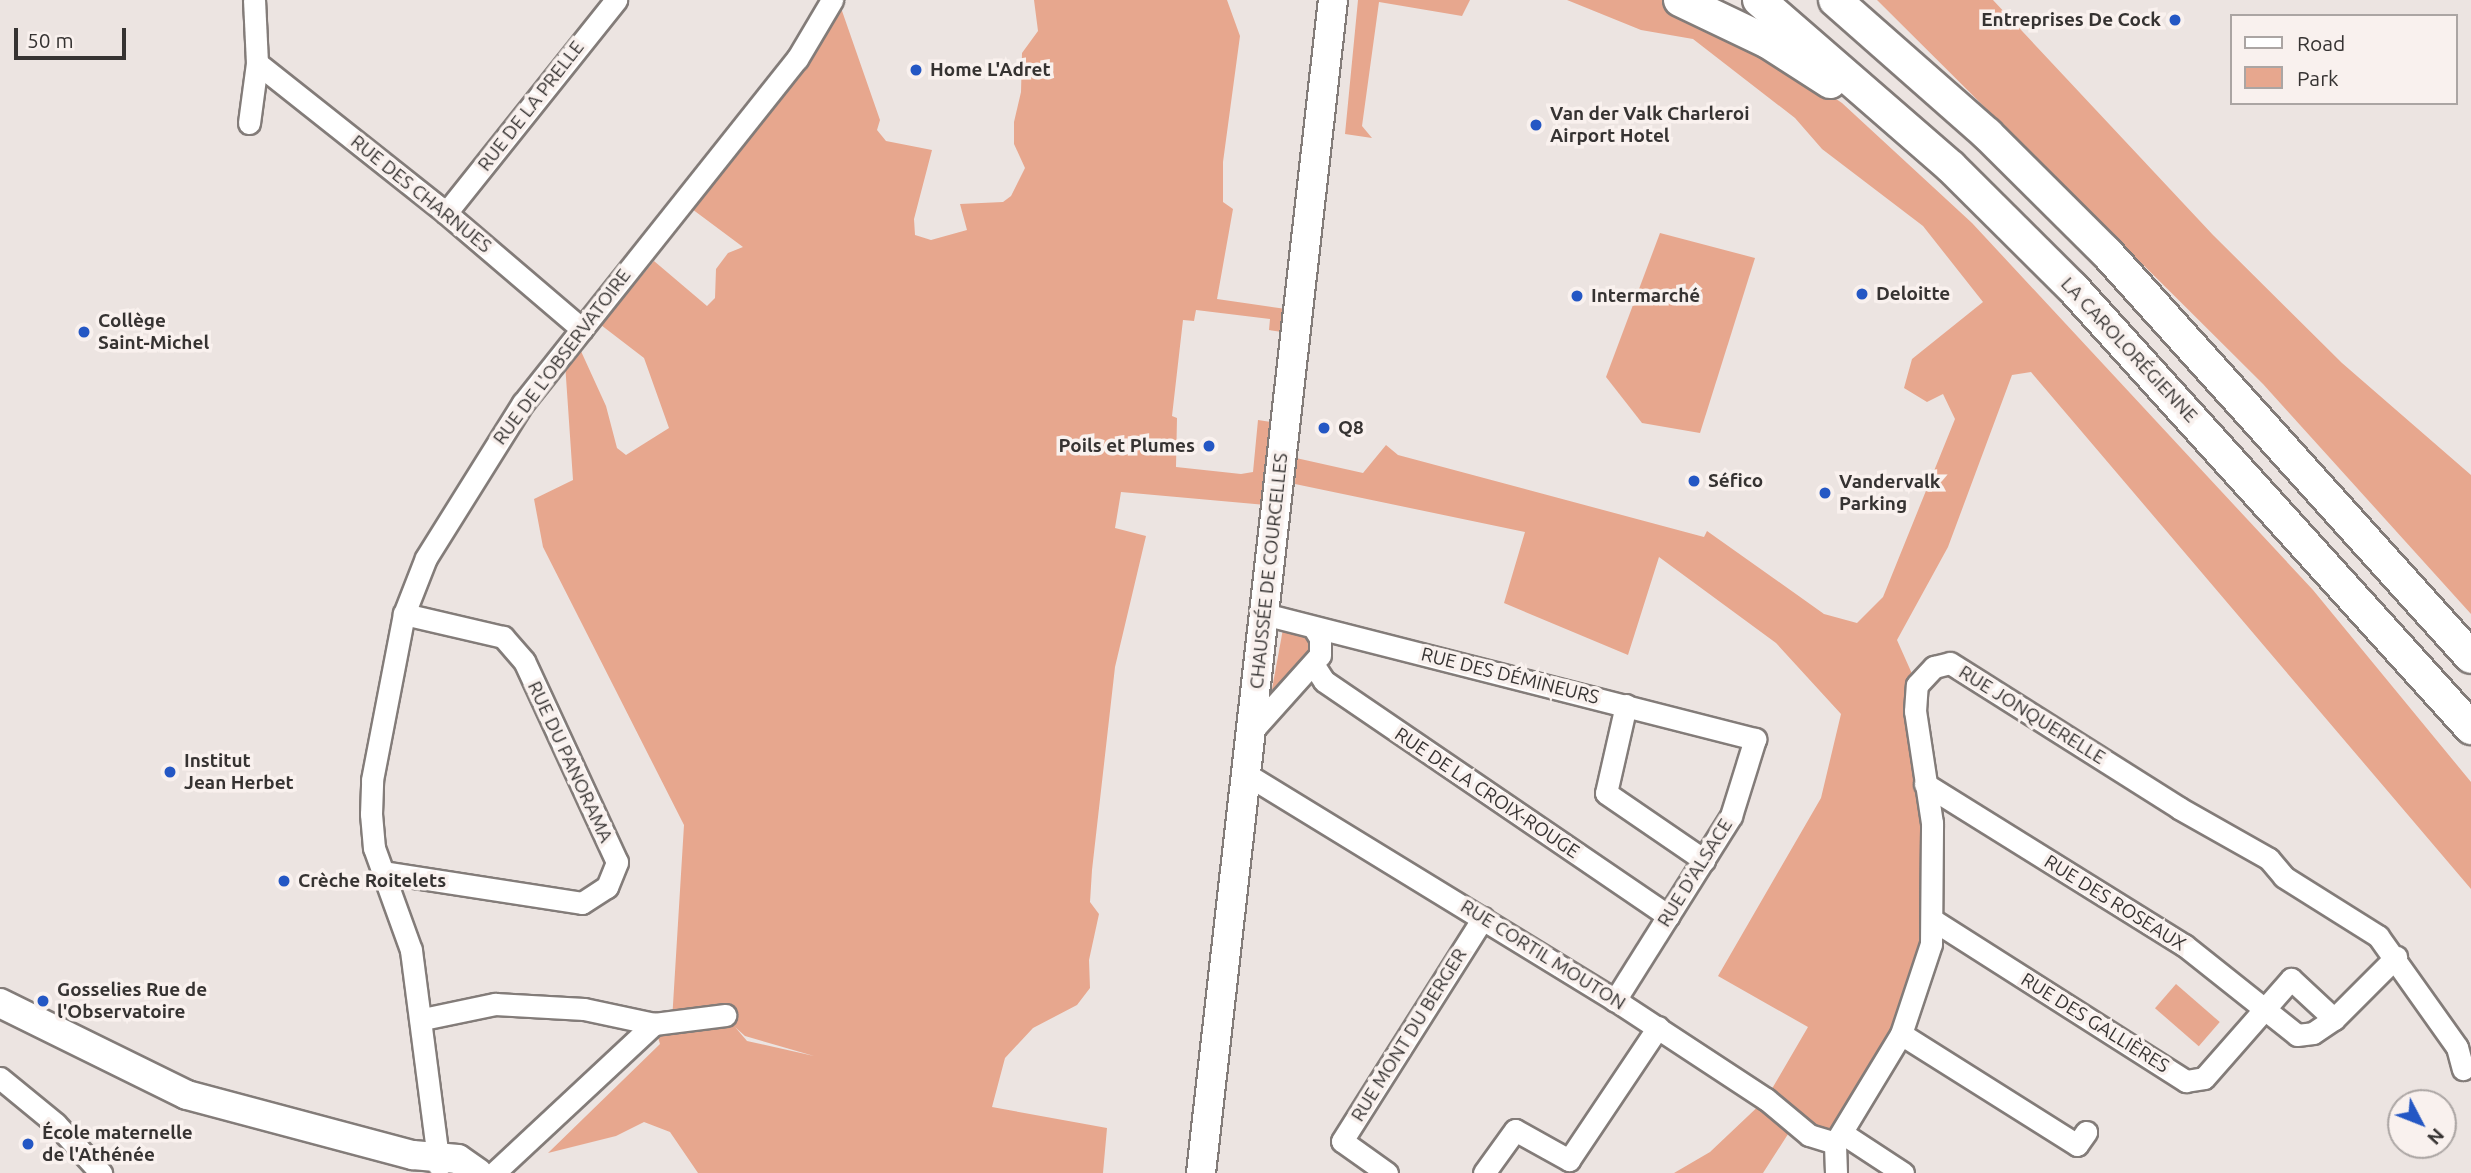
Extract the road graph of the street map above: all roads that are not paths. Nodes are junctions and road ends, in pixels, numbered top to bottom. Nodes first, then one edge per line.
1 (254, 0) edge
2 (616, 0) edge
3 (832, 0) edge
4 (1333, 0) edge
5 (1680, 0) edge
6 (1759, 0) edge
7 (1835, 0) edge
8 (1866, 0) edge
9 (257, 63) junction
10 (249, 123) dead end
11 (1987, 134) junction
12 (1951, 167) junction
13 (446, 213) junction
14 (582, 329) junction
15 (404, 614) junction
16 (1264, 614) junction
17 (1313, 627) junction
18 (2471, 657) edge
19 (1313, 664) junction
20 (1626, 705) junction
21 (2471, 729) edge
22 (1251, 732) junction
23 (1755, 739) joint
24 (1246, 774) junction
25 (1925, 783) junction
26 (1704, 860) junction
27 (382, 872) junction
28 (1668, 916) junction
29 (1483, 918) junction
30 (1933, 920) junction
31 (2396, 957) junction
32 (1615, 1000) junction
33 (0, 1003) edge
34 (2263, 1011) junction
35 (725, 1016) dead end
36 (423, 1019) junction
37 (2334, 1019) junction
38 (654, 1024) junction
39 (1657, 1027) junction
40 (1900, 1034) junction
41 (2463, 1069) dead end
42 (0, 1078) edge
43 (2087, 1132) dead end
44 (1838, 1138) junction
45 (440, 1167) edge
46 (101, 1173) edge
47 (478, 1173) edge
48 (494, 1173) edge
49 (1201, 1173) edge
50 (1387, 1173) edge
51 (1484, 1173) edge
52 (1836, 1173) edge
53 (1903, 1173) edge

1 - 9 street
2 - 13 street, RUE DE LA PRELLE
3 - 14 street, RUE DE L'OBSERVATOIRE
4 - 16 main road, CHAUSSÉE DE COURCELLES
5 - 12 highway
6 - 12 highway, LA CAROLORÉGIENNE
7 - 11 highway
8 - 11 highway
9 - 10 street
9 - 13 street, RUE DES CHARNUES
11 - 18 highway
12 - 21 highway, LA CAROLORÉGIENNE
13 - 14 street, RUE DES CHARNUES
14 - 15 street, RUE DE L'OBSERVATOIRE
15 - 27 street, RUE DE L'OBSERVATOIRE
15 - 27 street, RUE DU PANORAMA
16 - 17 street, RUE DES DÉMINEURS
16 - 22 main road, CHAUSSÉE DE COURCELLES
17 - 19 street
17 - 20 street, RUE DES DÉMINEURS
19 - 22 street
19 - 28 street, RUE DE LA CROIX-ROUGE
20 - 23 street, RUE DES DÉMINEURS
20 - 26 street
22 - 24 main road, CHAUSSÉE DE COURCELLES
23 - 26 street, RUE D'ALSACE
24 - 29 street, RUE CORTIL MOUTON
24 - 49 main road, CHAUSSÉE DE COURCELLES
25 - 30 street, RUE JONQUERELLE
25 - 31 street, RUE JONQUERELLE
25 - 34 street, RUE DES ROSEAUX
26 - 28 street, RUE D'ALSACE
27 - 36 street, RUE DE L'OBSERVATOIRE
28 - 32 street, RUE D'ALSACE
29 - 32 street, RUE CORTIL MOUTON
29 - 50 street, RUE MONT DU BERGER
30 - 34 street, RUE DES GALLIÈRES
30 - 40 street, RUE JONQUERELLE
31 - 37 street
31 - 41 street, RUE JONQUERELLE
32 - 39 street, RUE CORTIL MOUTON
33 - 45 main road
34 - 37 street, RUE DES ROSEAUX
34 - 37 street, RUE DES GALLIÈRES
35 - 38 street
36 - 38 street
36 - 45 street, RUE DE L'OBSERVATOIRE
38 - 48 street
39 - 44 street, RUE CORTIL MOUTON
39 - 51 street
40 - 43 street
40 - 44 street, RUE JONQUERELLE
42 - 46 street
44 - 52 street
44 - 53 street, RUE CORTIL MOUTON
45 - 47 main road

